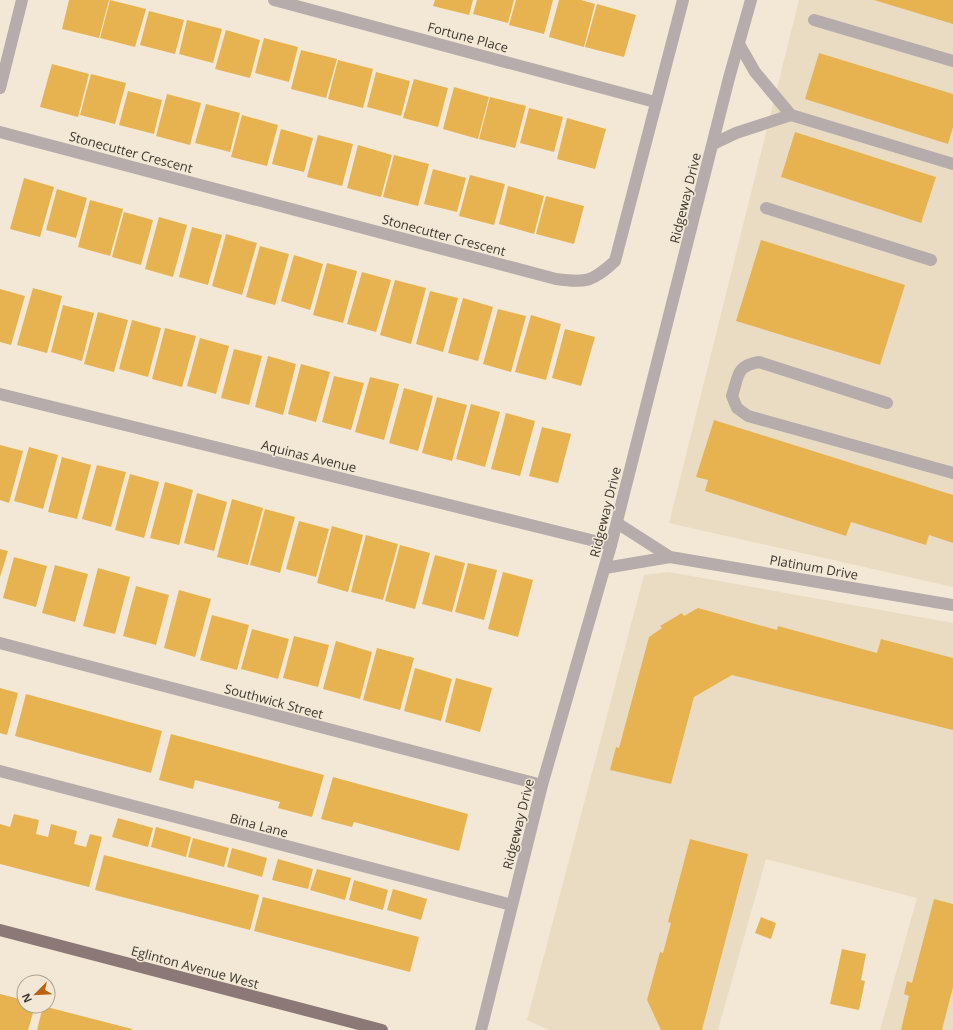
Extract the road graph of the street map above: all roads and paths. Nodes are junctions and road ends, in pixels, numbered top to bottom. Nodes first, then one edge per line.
1 (22, 0) edge
2 (274, 0) edge
3 (683, 0) edge
4 (751, 0) edge
5 (814, 20) dead end
6 (739, 44) junction
7 (953, 61) edge
8 (0, 88) edge
9 (656, 102) junction
10 (791, 114) junction
11 (0, 132) edge
12 (713, 144) junction
13 (953, 164) edge
14 (766, 208) dead end
15 (931, 260) dead end
16 (0, 394) edge
17 (887, 403) dead end
18 (953, 473) edge
19 (617, 523) junction
20 (611, 545) junction
21 (670, 557) junction
22 (605, 568) junction
23 (953, 606) edge
24 (0, 643) edge
25 (0, 771) edge
26 (542, 785) junction
27 (512, 905) junction
28 (0, 930) edge
29 (382, 1030) edge
30 (481, 1030) edge

1 - 8 street
2 - 9 street, Fortune Place
3 - 9 street, Stonecutter Crescent
4 - 6 street, Ridgeway Drive
5 - 7 street
6 - 10 street
6 - 12 street, Ridgeway Drive
9 - 11 street, Stonecutter Crescent
10 - 12 street
10 - 13 street
12 - 19 street, Ridgeway Drive
14 - 15 street
16 - 20 street, Aquinas Avenue
17 - 18 street
19 - 20 street, Ridgeway Drive
19 - 21 street, Platinum Drive
20 - 22 street, Ridgeway Drive
21 - 22 street, Platinum Drive
21 - 23 street, Platinum Drive
22 - 26 street, Ridgeway Drive
24 - 26 street, Southwick Street
25 - 27 street, Bina Lane
26 - 27 street, Ridgeway Drive
27 - 30 street, Ridgeway Drive
28 - 29 main road, Eglinton Avenue West

